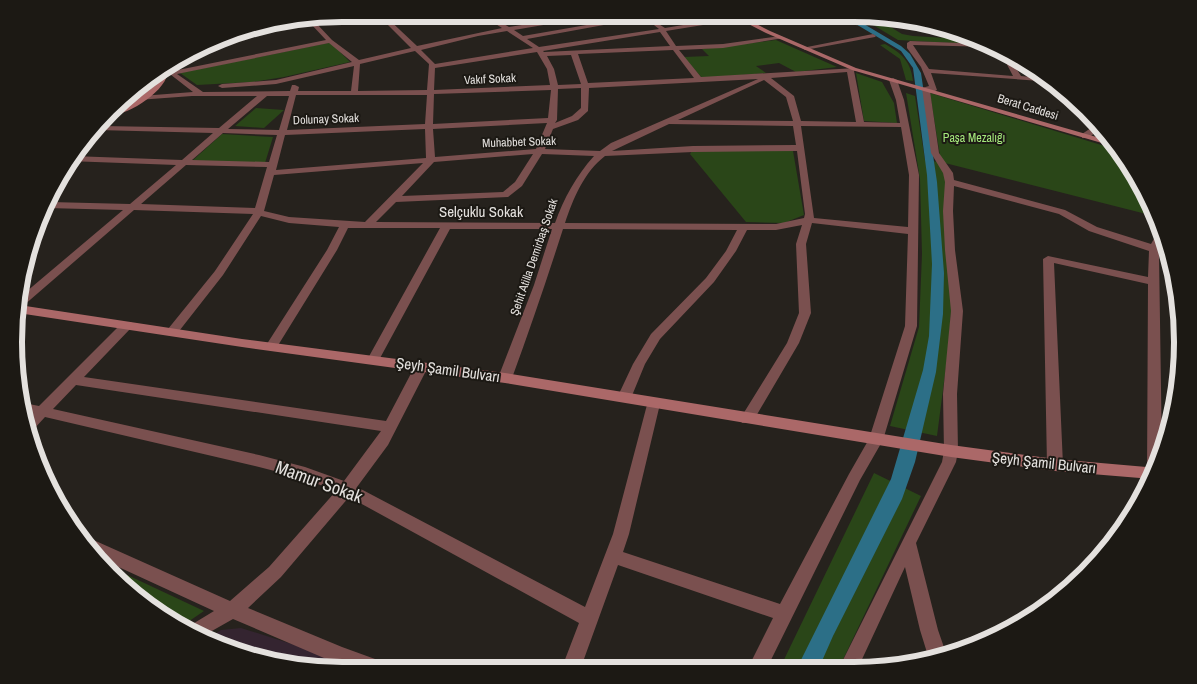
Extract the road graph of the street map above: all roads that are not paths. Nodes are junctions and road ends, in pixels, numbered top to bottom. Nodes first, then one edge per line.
1 (389, 22) edge
2 (494, 22) edge
3 (556, 22) edge
4 (613, 22) edge
5 (651, 22) edge
6 (702, 22) edge
7 (748, 22) edge
8 (314, 24) edge
9 (663, 29) junction
10 (507, 30) junction
11 (873, 36) dead end
12 (520, 38) junction
13 (782, 38) junction
14 (330, 41) junction
15 (972, 45) edge
16 (417, 48) junction
17 (674, 48) junction
18 (805, 48) junction
19 (540, 51) junction
20 (574, 53) junction
21 (356, 62) junction
22 (1009, 62) edge
23 (433, 66) junction
24 (177, 68) edge
25 (852, 69) junction
26 (928, 71) junction
27 (171, 72) edge
28 (164, 76) edge
29 (298, 77) junction
30 (764, 77) junction
31 (1018, 78) junction
32 (699, 79) junction
33 (893, 80) junction
34 (1038, 80) edge
35 (585, 85) junction
36 (554, 87) junction
37 (191, 88) junction
38 (930, 89) junction
39 (354, 93) junction
40 (432, 93) junction
41 (208, 94) junction
42 (264, 94) junction
43 (294, 94) junction
44 (145, 97) junction
45 (136, 98) edge
46 (126, 106) edge
47 (666, 122) junction
48 (797, 123) junction
49 (552, 124) junction
50 (860, 124) junction
51 (905, 125) junction
52 (430, 127) junction
53 (105, 128) edge
54 (1094, 130) edge
55 (222, 131) junction
56 (281, 133) junction
57 (1085, 136) junction
58 (1103, 142) edge
59 (799, 148) junction
60 (541, 151) junction
61 (599, 154) junction
62 (80, 159) edge
63 (431, 160) junction
64 (184, 163) junction
65 (272, 169) junction
66 (950, 182) junction
67 (393, 199) junction
68 (53, 205) edge
69 (134, 207) junction
70 (259, 212) junction
71 (809, 220) junction
72 (345, 225) junction
73 (367, 226) junction
74 (446, 227) junction
75 (559, 227) junction
76 (743, 228) junction
77 (913, 231) junction
78 (1158, 241) edge
79 (1154, 249) junction
80 (1162, 251) edge
81 (1154, 282) junction
82 (25, 299) edge
83 (24, 310) edge
84 (127, 325) junction
85 (172, 332) junction
86 (271, 347) junction
87 (373, 360) junction
88 (421, 367) junction
89 (505, 378) junction
90 (74, 380) junction
91 (624, 398) junction
92 (653, 404) junction
93 (30, 409) edge
94 (42, 412) junction
95 (747, 419) junction
96 (32, 422) edge
97 (391, 427) junction
98 (876, 440) junction
99 (942, 450) junction
100 (1154, 454) edge
101 (1055, 464) junction
102 (1146, 472) edge
103 (347, 489) junction
104 (908, 543) junction
105 (100, 551) edge
106 (612, 556) junction
107 (232, 610) junction
108 (783, 613) junction
109 (588, 619) junction
110 (200, 628) edge
111 (936, 651) edge
112 (357, 662) edge
113 (573, 662) edge
114 (760, 662) edge
115 (851, 662) edge

1 - 16 street
2 - 10 street
3 - 10 street
4 - 12 street
5 - 9 street
6 - 9 street
7 - 13 main road
8 - 14 street
9 - 17 street
9 - 19 street
10 - 12 street
10 - 16 street
11 - 18 street
12 - 19 street
13 - 17 street
13 - 18 main road
14 - 21 street
14 - 24 street
15 - 26 street
16 - 21 street
16 - 23 street
17 - 20 street
17 - 32 street
18 - 25 main road
19 - 20 street
19 - 23 street
19 - 36 street
20 - 35 street
21 - 29 street
21 - 39 street
22 - 31 street
23 - 40 street
25 - 30 street, Vakıf Sokak
25 - 33 main road
25 - 50 street
26 - 31 street
26 - 38 street
27 - 37 street
28 - 44 main road
29 - 37 street
29 - 43 street
30 - 32 street, Vakıf Sokak
30 - 47 street, Şehit Atilla Demirbaş Sokak
30 - 48 street
31 - 34 street
32 - 35 street, Vakıf Sokak
33 - 38 main road, Berat Caddesi
33 - 51 street
35 - 36 street, Vakıf Sokak
35 - 49 street, Dolunay Sokak
36 - 40 street, Vakıf Sokak
36 - 49 street
37 - 41 street
38 - 57 main road, Berat Caddesi
38 - 66 street
39 - 40 street, Vakıf Sokak
39 - 43 street, Vakıf Sokak
40 - 52 street
41 - 42 street, Vakıf Sokak
41 - 44 street, Vakıf Sokak
42 - 43 street, Vakıf Sokak
42 - 55 street
43 - 56 street
44 - 45 street, Vakıf Sokak
44 - 46 main road
47 - 48 street
47 - 61 street, Şehit Atilla Demirbaş Sokak
48 - 50 street
48 - 59 street
49 - 52 street, Dolunay Sokak
49 - 60 street
50 - 51 street
51 - 77 street
52 - 56 street, Dolunay Sokak
52 - 63 street
53 - 55 street, Dolunay Sokak
54 - 57 street
55 - 56 street, Dolunay Sokak
55 - 64 street
56 - 65 street
57 - 58 main road, Berat Caddesi
59 - 61 street, Muhabbet Sokak
59 - 71 street
60 - 61 street, Muhabbet Sokak
60 - 63 street, Muhabbet Sokak
60 - 67 street
61 - 75 street, Şehit Atilla Demirbaş Sokak
62 - 64 street, Muhabbet Sokak
63 - 65 street, Muhabbet Sokak
63 - 67 street
64 - 65 street, Muhabbet Sokak
64 - 69 street
65 - 70 street
66 - 79 street
66 - 99 street
67 - 73 street
68 - 69 street, Selçuklu Sokak
69 - 70 street, Selçuklu Sokak
69 - 82 street
70 - 72 street, Selçuklu Sokak
70 - 85 street
71 - 76 street, Selçuklu Sokak
71 - 77 street, Selçuklu Sokak
71 - 95 street
72 - 73 street, Selçuklu Sokak
72 - 86 street
73 - 74 street, Selçuklu Sokak
74 - 75 street, Selçuklu Sokak
74 - 87 street
75 - 76 street, Selçuklu Sokak
75 - 89 street, Şehit Atilla Demirbaş Sokak
76 - 91 street
77 - 98 street
78 - 79 street
79 - 80 street
79 - 81 street
81 - 100 street
81 - 101 street
83 - 84 main road, Şeyh Şamil Bulvarı
84 - 85 main road, Şeyh Şamil Bulvarı
84 - 90 street
85 - 86 main road, Şeyh Şamil Bulvarı
86 - 87 main road, Şeyh Şamil Bulvarı
87 - 88 main road, Şeyh Şamil Bulvarı
88 - 89 main road, Şeyh Şamil Bulvarı
88 - 97 street
89 - 91 main road, Şeyh Şamil Bulvarı
90 - 94 street
90 - 97 street
91 - 92 main road, Şeyh Şamil Bulvarı
92 - 95 main road, Şeyh Şamil Bulvarı
92 - 106 street
93 - 94 street, Mamur Sokak
94 - 96 street
94 - 103 street, Mamur Sokak
95 - 98 main road, Şeyh Şamil Bulvarı
97 - 103 street
98 - 99 main road, Şeyh Şamil Bulvarı
98 - 108 street
99 - 101 main road, Şeyh Şamil Bulvarı
99 - 104 street
101 - 102 main road, Şeyh Şamil Bulvarı
103 - 107 street
103 - 109 street, Mamur Sokak
104 - 111 street
104 - 115 street
105 - 107 street
106 - 108 street
106 - 109 street
107 - 110 street
107 - 112 street
108 - 114 street
109 - 113 street

